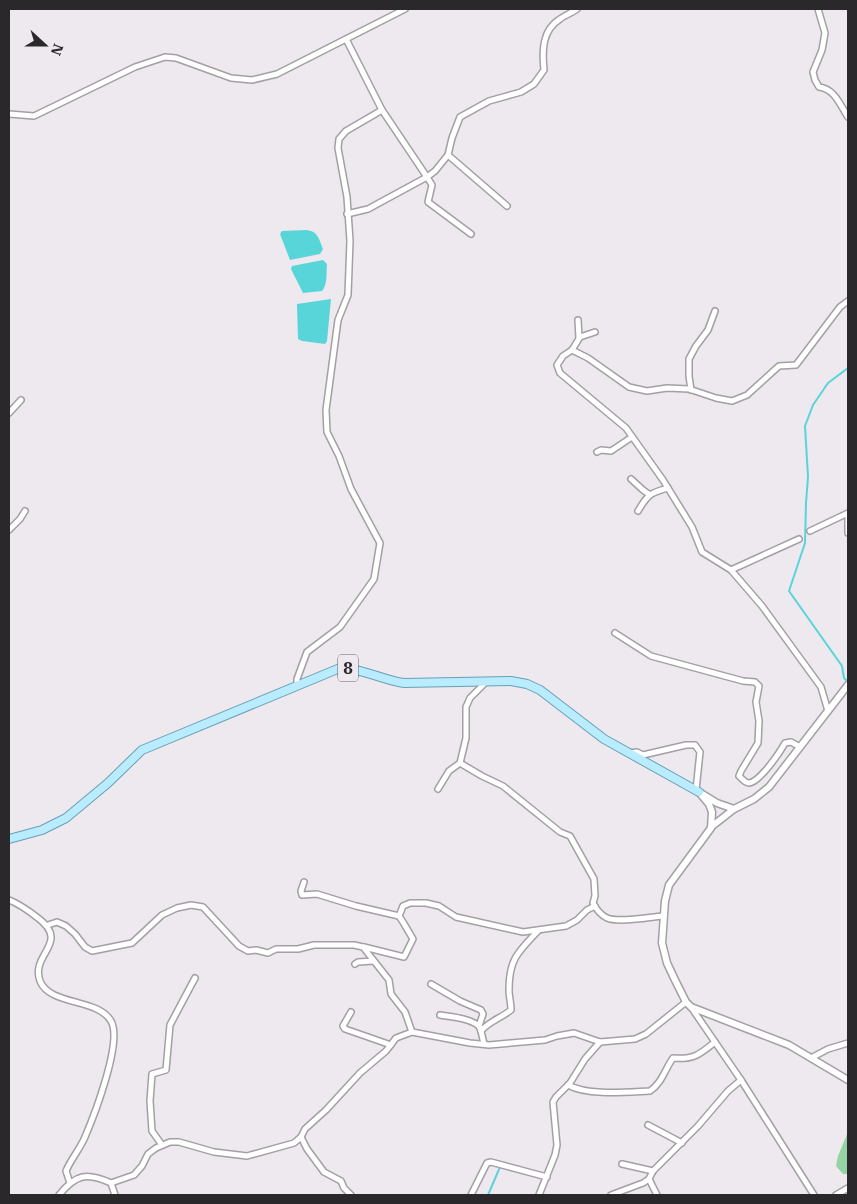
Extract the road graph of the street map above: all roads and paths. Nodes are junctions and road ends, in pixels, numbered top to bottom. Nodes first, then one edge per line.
1 (405, 9) edge
2 (577, 9) edge
3 (818, 9) edge
4 (346, 39) junction
5 (382, 110) junction
6 (9, 114) edge
7 (848, 117) edge
8 (448, 155) junction
9 (426, 177) junction
10 (507, 206) dead end
11 (347, 214) junction
12 (471, 234) dead end
13 (848, 302) edge
14 (715, 311) dead end
15 (578, 320) dead end
16 (595, 332) dead end
17 (579, 338) junction
18 (572, 350) junction
19 (691, 390) junction
20 (21, 400) dead end
21 (9, 413) edge
22 (632, 437) junction
23 (597, 452) dead end
24 (631, 479) dead end
25 (668, 488) junction
26 (650, 494) junction
27 (25, 511) dead end
28 (638, 511) dead end
29 (848, 515) edge
30 (9, 530) edge
31 (810, 531) dead end
32 (848, 533) edge
33 (799, 539) dead end
34 (731, 570) junction
35 (615, 633) dead end
36 (486, 681) junction
37 (297, 685) junction
38 (848, 685) edge
39 (828, 711) junction
40 (800, 747) junction
41 (627, 753) junction
42 (460, 763) junction
43 (438, 788) dead end
44 (697, 791) junction
45 (734, 808) junction
46 (711, 828) junction
47 (9, 839) edge
48 (304, 882) dead end
49 (9, 900) edge
50 (595, 906) junction
51 (398, 916) junction
52 (664, 916) junction
53 (48, 925) junction
54 (538, 930) junction
55 (363, 947) junction
56 (373, 961) junction
57 (355, 964) dead end
58 (195, 978) dead end
59 (431, 984) dead end
60 (689, 1005) junction
61 (351, 1012) dead end
62 (440, 1015) dead end
63 (480, 1029) junction
64 (412, 1032) junction
65 (600, 1042) junction
66 (715, 1042) junction
67 (848, 1043) edge
68 (484, 1044) junction
69 (391, 1045) junction
70 (812, 1058) junction
71 (740, 1080) junction
72 (848, 1080) edge
73 (568, 1086) junction
74 (648, 1125) dead end
75 (301, 1137) junction
76 (682, 1143) junction
77 (162, 1145) junction
78 (622, 1164) dead end
79 (653, 1171) junction
80 (546, 1177) junction
81 (649, 1179) junction
82 (70, 1183) junction
83 (111, 1183) junction
84 (848, 1188) edge
85 (59, 1195) edge
86 (115, 1195) edge
87 (351, 1195) edge
88 (471, 1195) edge
89 (539, 1195) edge
90 (611, 1195) edge
91 (657, 1195) edge
92 (814, 1195) edge
93 (836, 1195) edge

1 - 4 street
2 - 8 street
3 - 7 street
4 - 5 street
4 - 6 street
5 - 9 street
5 - 11 street
8 - 9 street
8 - 10 street
9 - 11 street
9 - 12 street
11 - 37 street
13 - 19 street
14 - 19 street
15 - 17 street
16 - 17 street
17 - 18 street
18 - 19 street
18 - 22 street
20 - 21 street
22 - 23 street
22 - 25 street
24 - 26 street
25 - 26 street
25 - 34 street
26 - 28 street
27 - 30 street
29 - 31 street
29 - 32 street
33 - 34 street
34 - 39 street
35 - 40 street
36 - 37 main road, 8
36 - 41 main road, 8
36 - 42 street
37 - 47 main road, 8
38 - 39 street
39 - 40 street
40 - 45 street
41 - 44 main road, 8
41 - 44 street
42 - 43 street
42 - 50 street
44 - 45 street
44 - 46 street
45 - 46 street
46 - 52 street
48 - 51 street
49 - 53 street
50 - 52 street
50 - 54 street
51 - 54 street
51 - 55 street
52 - 60 street
53 - 55 street
53 - 82 street
54 - 63 street
55 - 56 street
56 - 57 street
56 - 64 street
58 - 77 street
59 - 63 street
60 - 65 street
60 - 66 street
60 - 70 street
61 - 69 street
62 - 63 street
63 - 68 street
64 - 68 street
64 - 69 street
65 - 68 street
65 - 73 street
66 - 71 street
66 - 73 street
67 - 70 street
69 - 75 street
70 - 72 street
71 - 76 street
71 - 92 street
73 - 80 street
74 - 76 street
75 - 77 street
75 - 87 street
76 - 79 street
77 - 83 street
78 - 79 street
79 - 81 street
80 - 88 street
80 - 89 street
81 - 90 street
81 - 91 street
82 - 83 street
82 - 85 street
83 - 86 street
84 - 93 street

